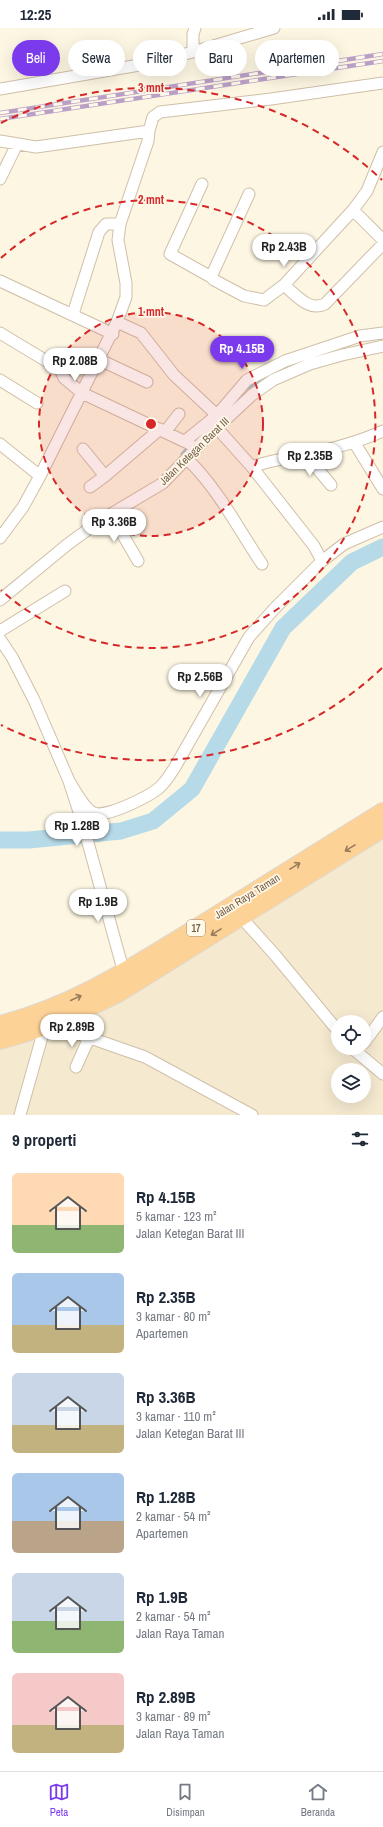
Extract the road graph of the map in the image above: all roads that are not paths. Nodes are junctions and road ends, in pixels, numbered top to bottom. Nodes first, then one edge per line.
1 (195, 28) edge
2 (274, 28) edge
3 (193, 52) junction
4 (383, 83) edge
5 (0, 90) edge
6 (149, 131) junction
7 (0, 141) edge
8 (17, 144) junction
9 (383, 152) edge
10 (0, 179) edge
11 (202, 184) dead end
12 (249, 194) dead end
13 (353, 210) junction
14 (120, 224) junction
15 (383, 240) edge
16 (383, 244) edge
17 (211, 277) junction
18 (0, 281) edge
19 (284, 285) junction
20 (73, 314) junction
21 (118, 322) junction
22 (0, 333) edge
23 (383, 333) edge
24 (113, 334) junction
25 (362, 343) junction
26 (383, 346) edge
27 (100, 360) junction
28 (0, 380) edge
29 (147, 382) dead end
30 (82, 392) junction
31 (38, 403) dead end
32 (179, 414) dead end
33 (220, 420) junction
34 (162, 430) junction
35 (383, 431) edge
36 (354, 442) junction
37 (0, 444) edge
38 (190, 444) junction
39 (83, 449) dead end
40 (306, 455) junction
41 (187, 459) junction
42 (252, 467) junction
43 (40, 476) junction
44 (105, 476) junction
45 (331, 485) dead end
46 (90, 487) dead end
47 (383, 489) edge
48 (113, 514) junction
49 (383, 527) edge
50 (0, 538) edge
51 (138, 561) dead end
52 (322, 561) junction
53 (262, 564) dead end
54 (65, 591) dead end
55 (0, 600) edge
56 (0, 631) edge
57 (0, 639) edge
58 (69, 782) junction
59 (383, 812) edge
60 (383, 828) edge
61 (240, 916) junction
62 (124, 973) junction
63 (383, 1017) edge
64 (65, 1019) junction
65 (331, 1023) edge
66 (0, 1025) edge
67 (45, 1026) junction
68 (371, 1033) edge
69 (89, 1038) junction
70 (0, 1040) edge
71 (362, 1055) edge
72 (76, 1067) dead end
73 (383, 1074) edge
74 (20, 1115) edge
75 (252, 1115) edge

1 - 3 street
2 - 3 street
3 - 5 street
4 - 6 street
6 - 8 street
6 - 14 street
7 - 8 street
8 - 10 street
9 - 13 street
11 - 17 street
12 - 17 street
13 - 15 street
13 - 19 street
14 - 20 street
14 - 21 street
16 - 19 street
17 - 19 street
18 - 20 street
20 - 24 street
21 - 24 street
21 - 33 street
22 - 30 street
23 - 25 street
24 - 27 street
25 - 26 street, Jalan Ketegan Barat III
25 - 33 street, Jalan Ketegan Barat III
27 - 29 street
27 - 30 street
28 - 31 street
30 - 34 street
30 - 43 street
32 - 34 street
33 - 38 street, Jalan Ketegan Barat III
33 - 42 street
34 - 38 street
34 - 44 street
35 - 36 street
36 - 40 street
36 - 47 street
37 - 43 street
38 - 41 street, Jalan Ketegan Barat III
39 - 44 street
40 - 42 street
40 - 45 street
41 - 48 street, Jalan Ketegan Barat III
41 - 53 street
42 - 52 street
43 - 50 street
44 - 46 street
48 - 51 street
48 - 55 street, Jalan Ketegan Barat III
49 - 52 street
52 - 58 street
54 - 56 street
57 - 58 street
58 - 62 street
62 -> 59 highway, Jalan Raya Taman / 17
60 -> 61 highway, Jalan Raya Taman / 17
61 -> 64 highway, Jalan Raya Taman / 17
61 - 65 street
66 -> 62 highway, Jalan Raya Taman / 17
63 - 68 street
64 - 67 highway, Jalan Raya Taman / 17
64 - 69 street
67 - 70 highway, Jalan Raya Taman / 17
67 - 74 street
69 - 72 street
69 - 75 street
71 - 73 street

